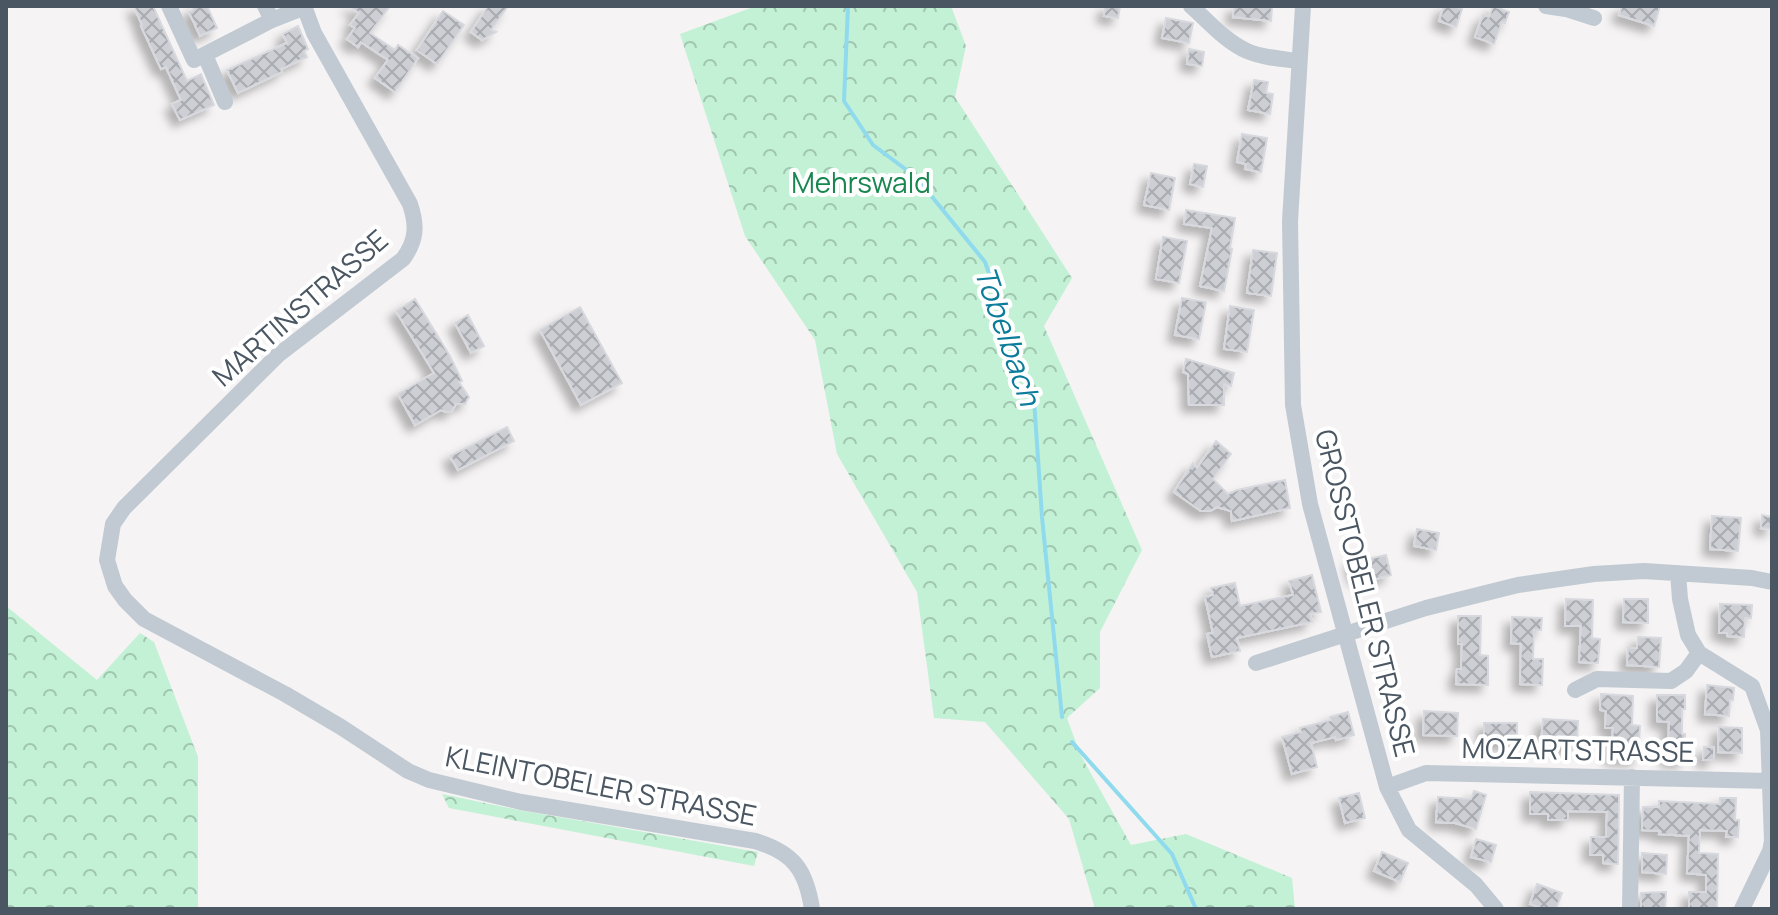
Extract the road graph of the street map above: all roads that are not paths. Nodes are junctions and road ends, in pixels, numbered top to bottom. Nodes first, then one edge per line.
1 (169, 6) edge
2 (304, 6) edge
3 (1191, 6) edge
4 (1303, 6) edge
5 (1546, 6) edge
6 (269, 13) edge
7 (1588, 13) edge
8 (205, 55) junction
9 (1299, 61) junction
10 (225, 102) dead end
11 (1678, 573) junction
12 (1772, 582) edge
13 (144, 619) joint
14 (1345, 633) junction
15 (1699, 653) junction
16 (1256, 663) dead end
17 (1575, 690) dead end
18 (1770, 730) edge
19 (1632, 777) junction
20 (1770, 781) junction
21 (1387, 787) junction
22 (1772, 841) edge
23 (812, 909) edge
24 (1496, 909) edge
25 (1630, 909) edge
26 (1742, 909) edge

1 - 8 street
2 - 6 street
2 - 13 street, MARTINSTRASSE
3 - 9 street
4 - 9 street, GROSSTOBELER STRASSE
5 - 7 street
6 - 8 street
8 - 10 street
9 - 14 street, GROSSTOBELER STRASSE
11 - 12 street
11 - 14 street
11 - 15 street
13 - 23 street, KLEINTOBELER STRASSE
14 - 16 street
14 - 21 street, GROSSTOBELER STRASSE
15 - 17 street
15 - 18 street
18 - 20 street
19 - 20 street, MOZARTSTRASSE
19 - 21 street, MOZARTSTRASSE
19 - 25 street
20 - 22 street
21 - 24 street, GROSSTOBELER STRASSE
22 - 26 street

